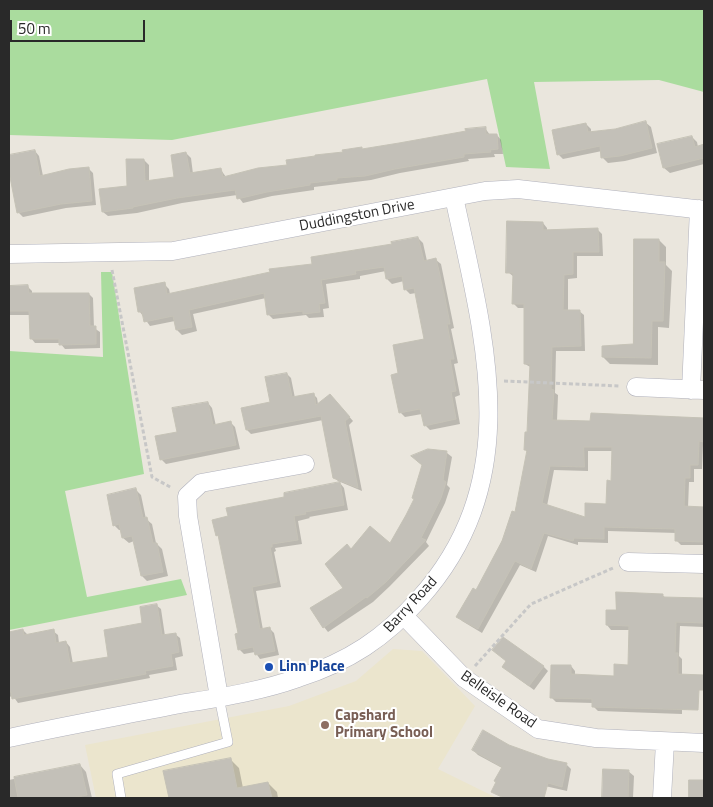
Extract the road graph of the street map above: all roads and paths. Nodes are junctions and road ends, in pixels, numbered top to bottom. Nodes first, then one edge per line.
1 (454, 197) junction
2 (702, 210) edge
3 (109, 252) junction
4 (9, 254) edge
5 (488, 380) junction
6 (636, 387) joint
7 (698, 390) edge
8 (305, 464) dead end
9 (187, 496) junction
10 (628, 562) joint
11 (704, 564) edge
12 (404, 616) junction
13 (464, 678) junction
14 (218, 697) junction
15 (9, 738) edge
16 (665, 742) junction
17 (704, 743) edge
18 (121, 798) edge
19 (662, 798) edge

1 - 2 street, Duddingston Drive
1 - 3 street, Duddingston Drive
1 - 5 street, Barry Road
2 - 7 street
3 - 4 street, Duddingston Drive
3 - 9 path
5 - 6 path
5 - 12 street, Barry Road
6 - 7 street
8 - 9 street
9 - 14 street
10 - 11 street
10 - 13 path
12 - 13 street, Belleisle Road
12 - 14 street, Barry Road
13 - 16 street, Belleisle Road
14 - 15 street, Barry Road
14 - 18 lane
16 - 17 street, Belleisle Road
16 - 19 street

